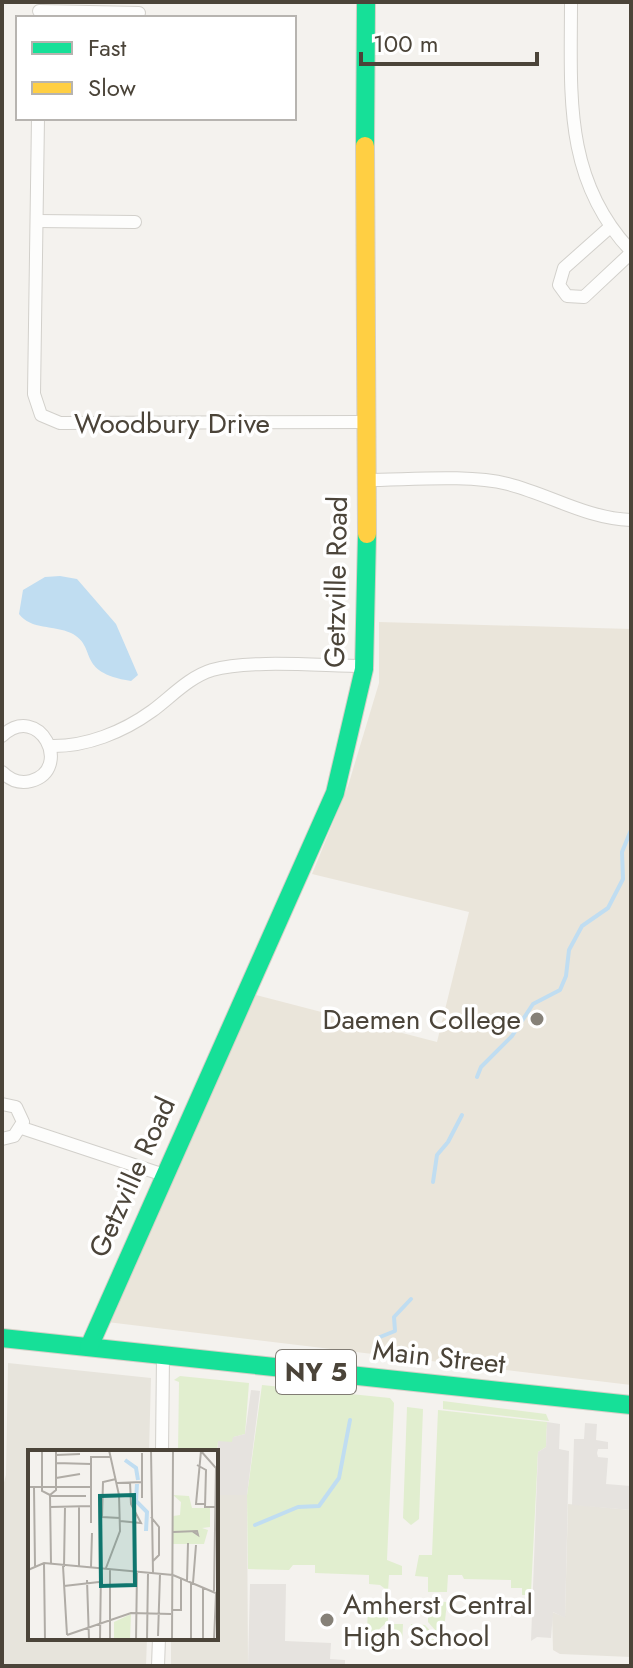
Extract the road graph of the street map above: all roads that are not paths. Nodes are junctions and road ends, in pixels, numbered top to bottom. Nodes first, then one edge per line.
1 (366, 2) edge
2 (571, 2) edge
3 (39, 10) edge
4 (139, 13) dead end
5 (38, 120) edge
6 (37, 221) junction
7 (135, 222) dead end
8 (609, 228) junction
9 (631, 252) edge
10 (364, 422) junction
11 (366, 480) junction
12 (631, 520) edge
13 (365, 666) junction
14 (2, 736) edge
15 (50, 746) junction
16 (2, 772) edge
17 (2, 1104) edge
18 (22, 1128) junction
19 (2, 1139) edge
20 (164, 1175) junction
21 (2, 1338) edge
22 (89, 1347) junction
23 (163, 1355) junction
24 (631, 1405) edge
25 (162, 1450) edge
26 (159, 1640) edge
27 (158, 1666) edge

1 - 10 street, Getzville Road
2 - 8 street
3 - 4 street
5 - 6 street, Woodbury Drive
6 - 7 street
6 - 10 street, Woodbury Drive
8 - 9 street
8 - 9 street
10 - 11 street, Getzville Road
11 - 12 street
11 - 13 street, Getzville Road
13 - 15 street
13 - 20 street, Getzville Road
14 - 15 street
15 - 16 street
17 - 18 street
18 - 19 street
18 - 20 street
20 - 22 street, Getzville Road
21 - 22 street, Main Street / NY 5
22 - 23 street, Main Street / NY 5
23 - 24 street, Main Street / NY 5
23 - 25 street
26 - 27 street

